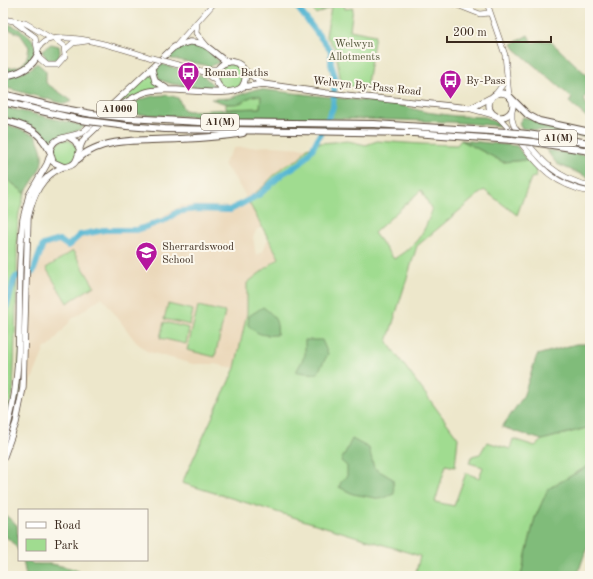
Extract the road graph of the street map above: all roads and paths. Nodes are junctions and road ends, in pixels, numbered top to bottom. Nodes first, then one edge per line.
1 (214, 3) edge
2 (452, 3) edge
3 (487, 3) edge
4 (489, 13) junction
5 (3, 19) edge
6 (16, 23) junction
7 (197, 24) junction
8 (53, 39) junction
9 (87, 41) junction
10 (206, 45) junction
11 (174, 48) junction
12 (65, 50) junction
13 (38, 52) junction
14 (228, 62) junction
15 (152, 69) junction
16 (217, 69) junction
17 (201, 70) junction
18 (244, 70) junction
19 (3, 76) edge
20 (506, 80) junction
21 (216, 81) junction
22 (263, 84) junction
23 (242, 87) junction
24 (169, 89) junction
25 (225, 91) junction
26 (3, 94) edge
27 (493, 96) junction
28 (510, 97) junction
29 (3, 102) edge
30 (469, 108) junction
31 (512, 109) junction
32 (496, 116) junction
33 (3, 120) edge
34 (261, 130) junction
35 (590, 132) edge
36 (69, 137) junction
37 (590, 144) edge
38 (80, 150) junction
39 (590, 151) edge
40 (50, 153) junction
41 (78, 159) junction
42 (64, 167) junction
43 (590, 186) edge
44 (590, 192) edge
45 (23, 270) junction
46 (23, 278) junction
47 (3, 442) edge
48 (3, 459) edge

1 - 7 main road
2 - 4 main road
3 - 4 main road
4 - 20 main road
5 - 6 main road
6 - 8 main road
6 - 13 main road
7 - 10 main road
7 - 11 main road
8 - 9 main road
8 - 12 main road
8 - 13 main road
9 - 12 main road
9 - 17 main road, bridge
10 - 11 main road, A1000
10 - 14 main road
11 - 15 main road, A1000
12 - 13 main road
13 - 19 highway
14 - 16 main road
14 - 18 main road
15 - 24 main road
15 - 36 main road, A1000
16 - 17 main road
16 - 21 main road
17 - 21 main road
18 - 22 main road, Welwyn By-Pass Road
18 - 23 main road
20 - 27 main road
20 - 28 main road
21 - 25 main road
22 - 23 main road, Welwyn By-Pass Road
22 - 30 main road, Welwyn By-Pass Road
23 - 25 main road
24 - 25 main road, A1000
24 - 38 main road, A1000
26 - 37 highway, A1(M), bridge
27 - 28 main road
27 - 30 main road
27 - 32 main road
28 - 31 main road
28 - 35 highway
29 - 34 highway, A1(M), bridge
30 - 32 main road, Welwyn By-Pass Road
31 - 32 main road
31 - 43 main road
32 - 44 main road
33 - 40 highway
34 - 39 highway, A1(M), bridge
34 - 41 highway
36 - 38 main road
36 - 40 main road
38 - 41 main road
40 - 42 main road
40 - 45 main road
41 - 42 main road
42 - 45 main road
45 - 46 main road
46 - 47 main road
46 - 48 main road

